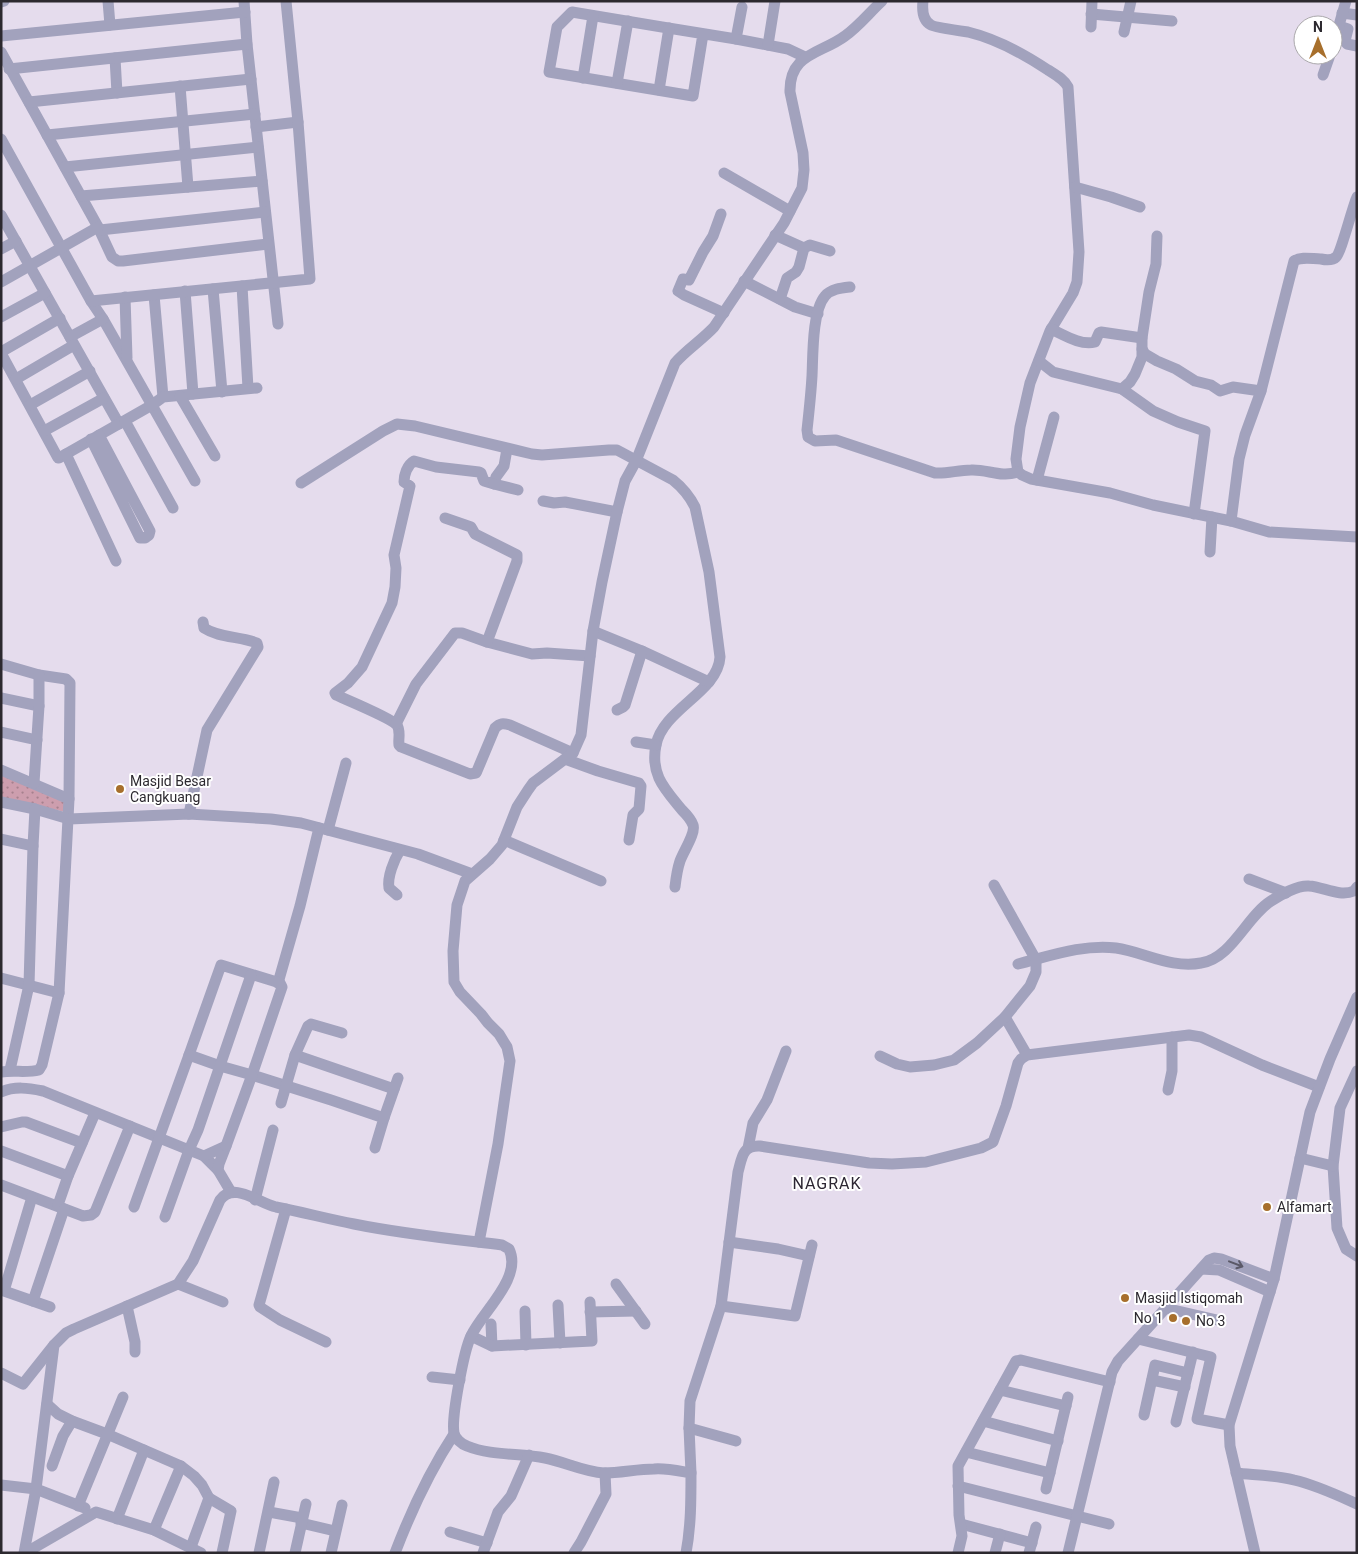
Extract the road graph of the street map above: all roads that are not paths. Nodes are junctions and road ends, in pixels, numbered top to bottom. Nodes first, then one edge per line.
1 (108, 1) edge
2 (116, 1) edge
3 (286, 1) edge
4 (775, 1) edge
5 (882, 1) edge
6 (923, 1) edge
7 (1092, 1) edge
8 (1131, 1) edge
9 (1346, 1) edge
10 (244, 6) edge
11 (742, 7) dead end
12 (1342, 13) joint
13 (1091, 14) junction
14 (1357, 15) edge
15 (593, 16) junction
16 (1127, 16) junction
17 (628, 21) junction
18 (1172, 21) dead end
19 (114, 25) junction
20 (1091, 27) dead end
21 (1343, 27) edge
22 (666, 28) junction
23 (1124, 32) dead end
24 (703, 34) junction
25 (1, 36) edge
26 (736, 39) junction
27 (247, 44) junction
28 (768, 44) junction
29 (1357, 46) edge
30 (1, 52) edge
31 (806, 57) junction
32 (115, 58) junction
33 (1327, 65) edge
34 (9, 69) junction
35 (1324, 76) dead end
36 (583, 78) junction
37 (252, 79) junction
38 (617, 83) junction
39 (177, 87) junction
40 (655, 90) junction
41 (117, 93) junction
42 (29, 102) junction
43 (255, 114) junction
44 (180, 121) junction
45 (298, 122) junction
46 (256, 127) junction
47 (47, 135) junction
48 (2, 142) edge
49 (258, 147) junction
50 (182, 155) junction
51 (65, 166) junction
52 (724, 173) dead end
53 (262, 181) junction
54 (185, 187) junction
55 (1075, 187) junction
56 (81, 196) junction
57 (1357, 197) edge
58 (1140, 207) dead end
59 (790, 211) junction
60 (265, 212) junction
61 (721, 214) dead end
62 (1, 216) edge
63 (99, 228) junction
64 (775, 235) junction
65 (1157, 236) dead end
66 (16, 241) junction
67 (268, 244) junction
68 (63, 247) junction
69 (804, 248) junction
70 (1, 249) edge
71 (830, 251) dead end
72 (30, 266) junction
73 (744, 281) junction
74 (1, 282) edge
75 (272, 283) junction
76 (242, 286) junction
77 (850, 287) dead end
78 (213, 289) junction
79 (185, 292) junction
80 (45, 293) junction
81 (154, 294) junction
82 (125, 297) junction
83 (780, 299) junction
84 (91, 301) junction
85 (724, 313) junction
86 (818, 314) junction
87 (1, 317) edge
88 (60, 318) junction
89 (103, 319) junction
90 (278, 324) dead end
91 (1051, 329) junction
92 (72, 341) junction
93 (1142, 344) junction
94 (1, 353) edge
95 (127, 361) junction
96 (1039, 361) junction
97 (90, 371) junction
98 (16, 379) junction
99 (1122, 389) junction
100 (1261, 391) junction
101 (222, 392) junction
102 (193, 394) junction
103 (180, 396) junction
104 (162, 397) junction
105 (104, 398) junction
106 (30, 405) junction
107 (152, 405) junction
108 (1054, 417) dead end
109 (122, 422) junction
110 (44, 430) junction
111 (95, 437) junction
112 (507, 449) junction
113 (66, 454) junction
114 (215, 456) dead end
115 (636, 461) junction
116 (1018, 472) junction
117 (1037, 480) junction
118 (195, 481) dead end
119 (301, 483) dead end
120 (494, 484) junction
121 (518, 490) dead end
122 (543, 501) dead end
123 (173, 508) dead end
124 (617, 512) junction
125 (1194, 514) junction
126 (1212, 517) junction
127 (445, 518) dead end
128 (1231, 522) junction
129 (1357, 537) edge
130 (1210, 552) dead end
131 (116, 561) dead end
132 (203, 622) dead end
133 (593, 631) junction
134 (487, 642) junction
135 (642, 651) junction
136 (590, 656) junction
137 (1, 664) edge
138 (39, 675) junction
139 (709, 682) junction
140 (1, 698) edge
141 (39, 706) junction
142 (618, 710) dead end
143 (396, 724) junction
144 (1, 732) edge
145 (37, 740) junction
146 (636, 742) dead end
147 (656, 745) junction
148 (569, 756) junction
149 (346, 764) dead end
150 (1, 770) edge
151 (34, 783) junction
152 (69, 799) junction
153 (1, 802) edge
154 (34, 809) junction
155 (189, 814) junction
156 (69, 819) junction
157 (323, 829) junction
158 (1, 839) edge
159 (504, 840) junction
160 (629, 840) dead end
161 (33, 846) junction
162 (400, 850) junction
163 (472, 874) junction
164 (1249, 878) dead end
165 (601, 881) dead end
166 (994, 885) dead end
167 (675, 887) dead end
168 (1357, 887) edge
169 (1286, 893) junction
170 (397, 895) dead end
171 (1036, 960) junction
172 (1018, 964) dead end
173 (251, 975) junction
174 (1, 978) edge
175 (278, 982) junction
176 (29, 985) junction
177 (59, 993) junction
178 (1357, 997) edge
179 (1005, 1018) junction
180 (342, 1033) dead end
181 (1172, 1037) junction
182 (786, 1051) dead end
183 (189, 1055) junction
184 (295, 1055) junction
185 (880, 1056) dead end
186 (1027, 1056) junction
187 (220, 1066) junction
188 (6, 1071) edge
189 (1357, 1071) edge
190 (252, 1075) junction
191 (286, 1086) junction
192 (1319, 1088) junction
193 (1168, 1090) dead end
194 (1, 1092) edge
195 (282, 1102) dead end
196 (95, 1113) junction
197 (384, 1118) junction
198 (130, 1126) junction
199 (1, 1127) edge
200 (273, 1130) dead end
201 (160, 1139) junction
202 (82, 1143) junction
203 (226, 1146) junction
204 (376, 1148) dead end
205 (748, 1148) junction
206 (189, 1150) junction
207 (1, 1152) edge
208 (204, 1156) junction
209 (1300, 1158) junction
210 (1333, 1166) junction
211 (218, 1170) junction
212 (68, 1176) junction
213 (1, 1185) edge
214 (231, 1192) junction
215 (32, 1197) junction
216 (255, 1200) junction
217 (134, 1206) dead end
218 (61, 1207) junction
219 (286, 1209) junction
220 (165, 1217) dead end
221 (478, 1242) junction
222 (729, 1242) junction
223 (1357, 1256) edge
224 (1201, 1270) junction
225 (1274, 1279) junction
226 (178, 1284) junction
227 (616, 1284) dead end
228 (2, 1292) edge
229 (1270, 1292) junction
230 (33, 1301) junction
231 (223, 1302) dead end
232 (558, 1305) dead end
233 (127, 1306) junction
234 (721, 1306) junction
235 (50, 1307) dead end
236 (1165, 1308) junction
237 (525, 1311) dead end
238 (636, 1311) junction
239 (1217, 1320) dead end
240 (491, 1324) dead end
241 (644, 1324) dead end
242 (471, 1336) junction
243 (1138, 1339) junction
244 (326, 1342) dead end
245 (560, 1343) junction
246 (54, 1345) junction
247 (526, 1345) junction
248 (492, 1346) junction
249 (135, 1352) dead end
250 (1193, 1352) junction
251 (1, 1373) edge
252 (1188, 1373) junction
253 (432, 1377) dead end
254 (460, 1380) junction
255 (1152, 1380) junction
256 (1110, 1382) junction
257 (1185, 1387) junction
258 (1000, 1390) junction
259 (123, 1398) dead end
260 (47, 1404) junction
261 (1144, 1415) dead end
262 (72, 1421) junction
263 (983, 1421) junction
264 (1176, 1422) dead end
265 (1229, 1425) junction
266 (689, 1428) junction
267 (107, 1434) junction
268 (454, 1434) junction
269 (736, 1441) dead end
270 (1058, 1441) junction
271 (144, 1450) junction
272 (966, 1452) junction
273 (529, 1456) junction
274 (52, 1466) dead end
275 (181, 1466) junction
276 (605, 1473) junction
277 (691, 1473) junction
278 (1050, 1473) junction
279 (1236, 1473) junction
280 (274, 1482) dead end
281 (1, 1485) edge
282 (958, 1486) junction
283 (36, 1489) junction
284 (1046, 1489) dead end
285 (210, 1498) junction
286 (306, 1504) dead end
287 (1357, 1504) edge
288 (342, 1505) dead end
289 (78, 1506) junction
290 (96, 1512) junction
291 (268, 1512) junction
292 (1077, 1516) junction
293 (117, 1519) junction
294 (302, 1520) junction
295 (961, 1524) junction
296 (1109, 1524) dead end
297 (1036, 1527) dead end
298 (154, 1530) junction
299 (335, 1531) junction
300 (450, 1532) dead end
301 (1000, 1534) junction
302 (485, 1548) edge
303 (1031, 1548) edge
304 (196, 1550) edge
305 (24, 1553) edge
306 (222, 1553) edge
307 (259, 1553) edge
308 (295, 1553) edge
309 (331, 1553) edge
310 (395, 1553) edge
311 (574, 1553) edge
312 (686, 1553) edge
313 (958, 1553) edge
314 (995, 1553) edge
315 (1068, 1553) edge
316 (1255, 1553) edge

1 - 19 street
2 - 19 street
3 - 45 street
4 - 28 street
5 - 31 street
6 - 55 street
7 - 13 street
8 - 16 street
9 - 12 street
10 - 19 street
10 - 27 street
11 - 26 street
12 - 14 street
13 - 16 street
13 - 20 street
15 - 17 street
15 - 36 street
15 - 36 street
16 - 18 street
16 - 23 street
17 - 22 street
17 - 38 street
19 - 25 street
21 - 29 street
22 - 24 street
22 - 40 street
24 - 26 street
24 - 40 street
26 - 28 street
27 - 32 street
27 - 37 street
28 - 31 street
30 - 34 street
31 - 59 street
32 - 34 street
32 - 41 street
33 - 35 street
34 - 42 street
36 - 38 street
37 - 39 street
37 - 43 street
38 - 40 street
39 - 41 street
39 - 44 street
41 - 42 street
42 - 47 street
43 - 44 street
43 - 46 street
44 - 47 street
44 - 50 street
45 - 46 street
45 - 75 street
46 - 49 street
47 - 51 street
48 - 68 street
49 - 50 street
49 - 53 street
50 - 51 street
50 - 54 street
51 - 56 street
52 - 59 street
53 - 54 street
53 - 60 street
54 - 56 street
55 - 58 street
55 - 91 street
56 - 63 street
57 - 100 street
59 - 64 street
60 - 63 street
60 - 67 street
61 - 85 street
62 - 66 street
63 - 67 street
63 - 68 street
64 - 69 street
64 - 73 street
65 - 93 street
66 - 70 street
66 - 72 street
67 - 75 street
68 - 72 street
68 - 84 street
69 - 71 street
69 - 83 street
72 - 74 street
72 - 80 street
73 - 83 street
73 - 85 street
75 - 76 street
75 - 90 street
76 - 78 street
76 - 101 street
77 - 86 street
78 - 79 street
78 - 101 street
79 - 81 street
79 - 102 street
80 - 87 street
80 - 88 street
81 - 82 street
81 - 104 street
82 - 84 street
82 - 95 street
83 - 86 street
84 - 89 street
85 - 115 street
86 - 116 street
88 - 92 street
88 - 94 street
89 - 92 street
89 - 95 street
91 - 93 street
91 - 96 street
92 - 97 street
92 - 98 street
93 - 99 street
93 - 100 street
94 - 98 street
95 - 107 street
96 - 99 street
96 - 116 street
97 - 105 street
97 - 106 street
98 - 106 street
99 - 125 street
100 - 128 street
101 - 102 street
102 - 103 street
103 - 104 street
103 - 114 street
104 - 107 street
105 - 109 street
105 - 110 street
106 - 110 street
107 - 109 street
107 - 118 street
108 - 117 street
109 - 111 street
109 - 123 street
110 - 113 street
111 - 111 street
111 - 113 street
112 - 115 street
112 - 119 street
112 - 120 street
113 - 131 street
115 - 124 street
115 - 139 street
116 - 117 street
117 - 125 street
120 - 121 street
120 - 143 street
122 - 124 street
124 - 133 street
125 - 126 street
126 - 128 street
126 - 130 street
127 - 134 street
128 - 129 street
132 - 155 street
133 - 135 street
133 - 136 street
134 - 136 street
134 - 143 street
135 - 139 street
135 - 142 street
136 - 148 street
137 - 138 street
138 - 141 street
138 - 152 street
139 - 147 street
140 - 141 street
141 - 145 street
143 - 148 street
144 - 145 street
145 - 151 street
146 - 147 street
147 - 167 street
148 - 159 street
148 - 160 street
149 - 157 street
150 - 151 street
151 - 152 street
152 - 156 street
153 - 154 street
154 - 156 street
154 - 161 street
155 - 156 street
155 - 157 street
156 - 177 street
157 - 162 street
157 - 175 street
158 - 161 street
159 - 163 street
159 - 165 street
161 - 176 street
162 - 163 street
162 - 170 street
163 - 221 street
164 - 169 street
166 - 171 street
168 - 169 street
169 - 171 street
171 - 172 street
171 - 179 street
173 - 175 street
173 - 183 street
173 - 187 street
174 - 176 street
175 - 190 street
176 - 177 street
176 - 188 street
177 - 188 street
178 - 192 street
179 - 185 street
179 - 186 street
180 - 184 street
181 - 186 street
181 - 192 street
181 - 193 street
182 - 205 street
183 - 187 street
183 - 201 street
184 - 191 street
184 - 197 street
186 - 205 street
187 - 190 street
187 - 206 street
189 - 210 street
190 - 191 street
190 - 203 street
191 - 195 street
191 - 197 street
192 - 209 street
194 - 196 street
196 - 198 street
196 - 202 street
197 - 204 street
198 - 201 street
198 - 218 street
199 - 202 street
200 - 216 street
201 - 206 street
201 - 217 street
202 - 212 street
203 - 208 street
203 - 211 street
205 - 222 street
206 - 208 street
206 - 220 street
207 - 212 street
208 - 211 street
209 - 210 street
209 - 225 street
210 - 223 street
211 - 214 street
212 - 218 street
213 - 215 street
214 - 216 street
214 - 226 street
215 - 218 street
215 - 228 street
216 - 219 street
218 - 230 street
219 - 221 street
219 - 244 street
221 - 242 street
222 - 234 street
222 - 234 street
224 -> 225 street
224 - 229 street
224 - 236 street
225 - 229 street
226 - 231 street
226 - 233 street
227 - 238 street
228 - 230 street
229 - 265 street
230 - 235 street
232 - 245 street
233 - 246 street
233 - 249 street
234 - 266 street
236 - 239 street
236 - 243 street
237 - 247 street
238 - 241 street
238 - 245 street
240 - 248 street
242 - 248 street
242 - 254 street
243 - 250 street
243 - 256 street
245 - 247 street
246 - 251 street
246 - 260 street
247 - 248 street
250 - 252 street
250 - 265 street
252 - 255 street
252 - 257 street
253 - 254 street
254 - 268 street
255 - 257 street
255 - 261 street
256 - 258 street
256 - 292 street
257 - 264 street
258 - 263 street
258 - 270 street
259 - 267 street
260 - 262 street
260 - 283 street
262 - 267 street
262 - 274 street
263 - 270 street
263 - 272 street
265 - 279 street
266 - 269 street
266 - 277 street
267 - 271 street
267 - 289 street
268 - 273 street
268 - 310 street
270 - 278 street
271 - 275 street
271 - 293 street
272 - 278 street
272 - 282 street
273 - 276 street
273 - 302 street
275 - 285 street
275 - 298 street
276 - 277 street
276 - 311 street
277 - 312 street
278 - 284 street
279 - 287 street
279 - 316 street
280 - 291 street
281 - 283 street
282 - 292 street
282 - 295 street
283 - 289 street
283 - 305 street
285 - 304 street
285 - 306 street
286 - 294 street
288 - 299 street
289 - 290 street
290 - 293 street
290 - 305 street
291 - 294 street
291 - 307 street
292 - 296 street
292 - 315 street
293 - 298 street
294 - 299 street
294 - 308 street
295 - 301 street
295 - 313 street
297 - 303 street
298 - 304 street
299 - 309 street
300 - 302 street
301 - 303 street
301 - 314 street

